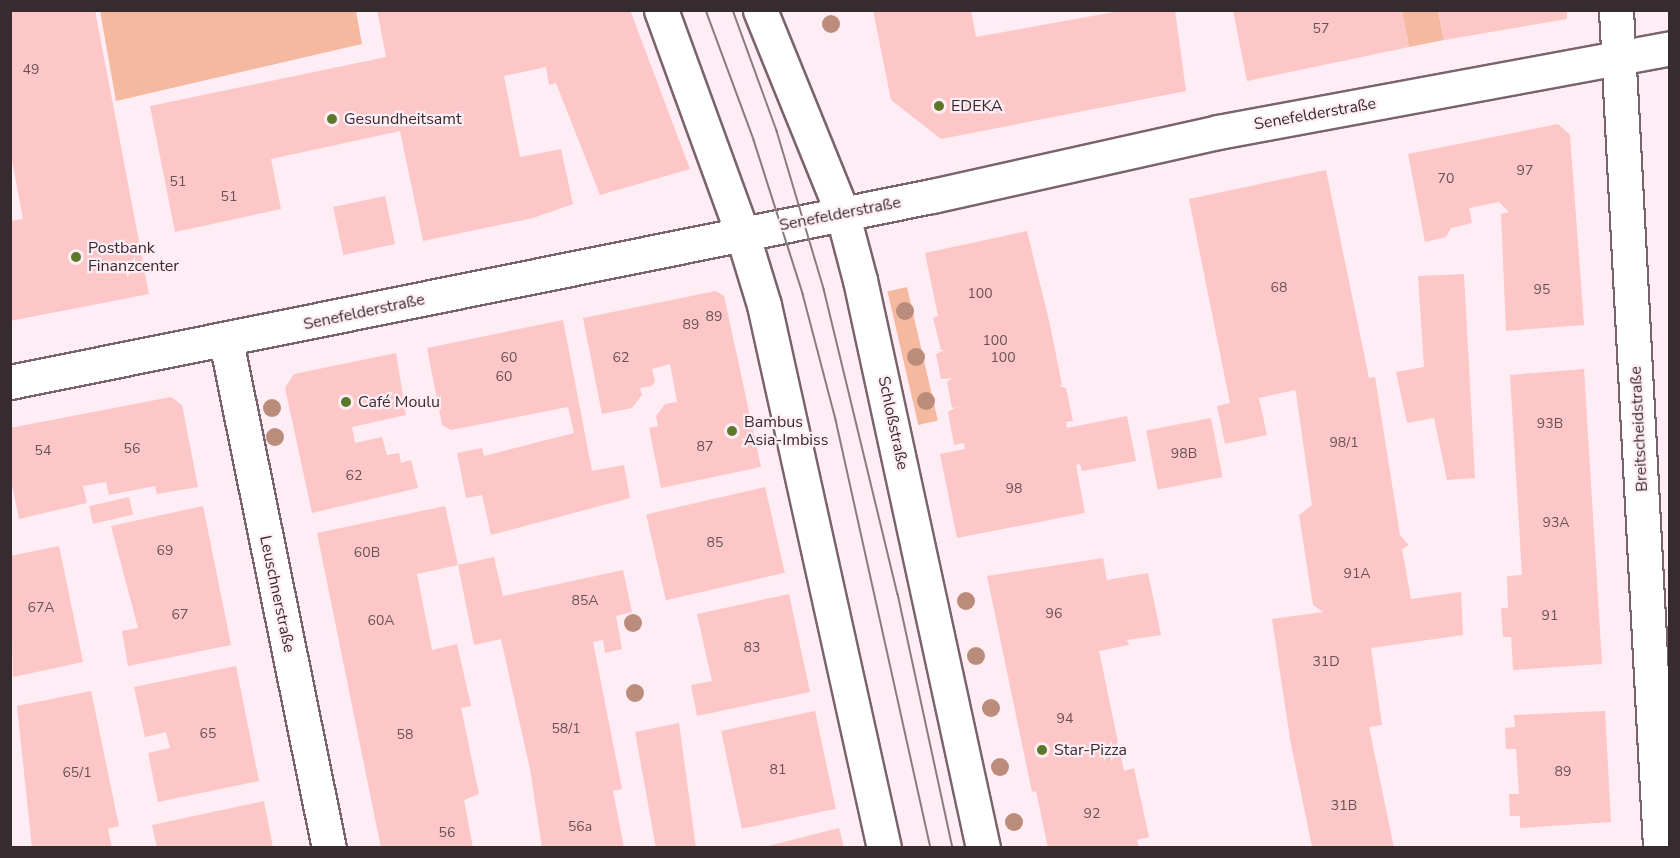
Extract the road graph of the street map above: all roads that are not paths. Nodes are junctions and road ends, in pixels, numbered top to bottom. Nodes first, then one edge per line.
1 (661, 10) edge
2 (760, 10) edge
3 (1616, 10) edge
4 (1670, 48) edge
5 (1620, 58) junction
6 (842, 212) junction
7 (742, 233) junction
8 (226, 341) junction
9 (10, 382) edge
10 (329, 848) edge
11 (884, 848) edge
12 (983, 848) edge
13 (1660, 848) edge

1 - 7 street
2 - 6 street, Schloßstraße
3 - 5 street, Breitscheidstraße
4 - 5 street, Senefelderstraße
5 - 6 street, Senefelderstraße
5 - 13 street, Breitscheidstraße
6 - 7 street, Senefelderstraße
6 - 12 street, Schloßstraße
7 - 8 street, Senefelderstraße
7 - 11 street
8 - 9 street, Senefelderstraße
8 - 10 street, Leuschnerstraße

